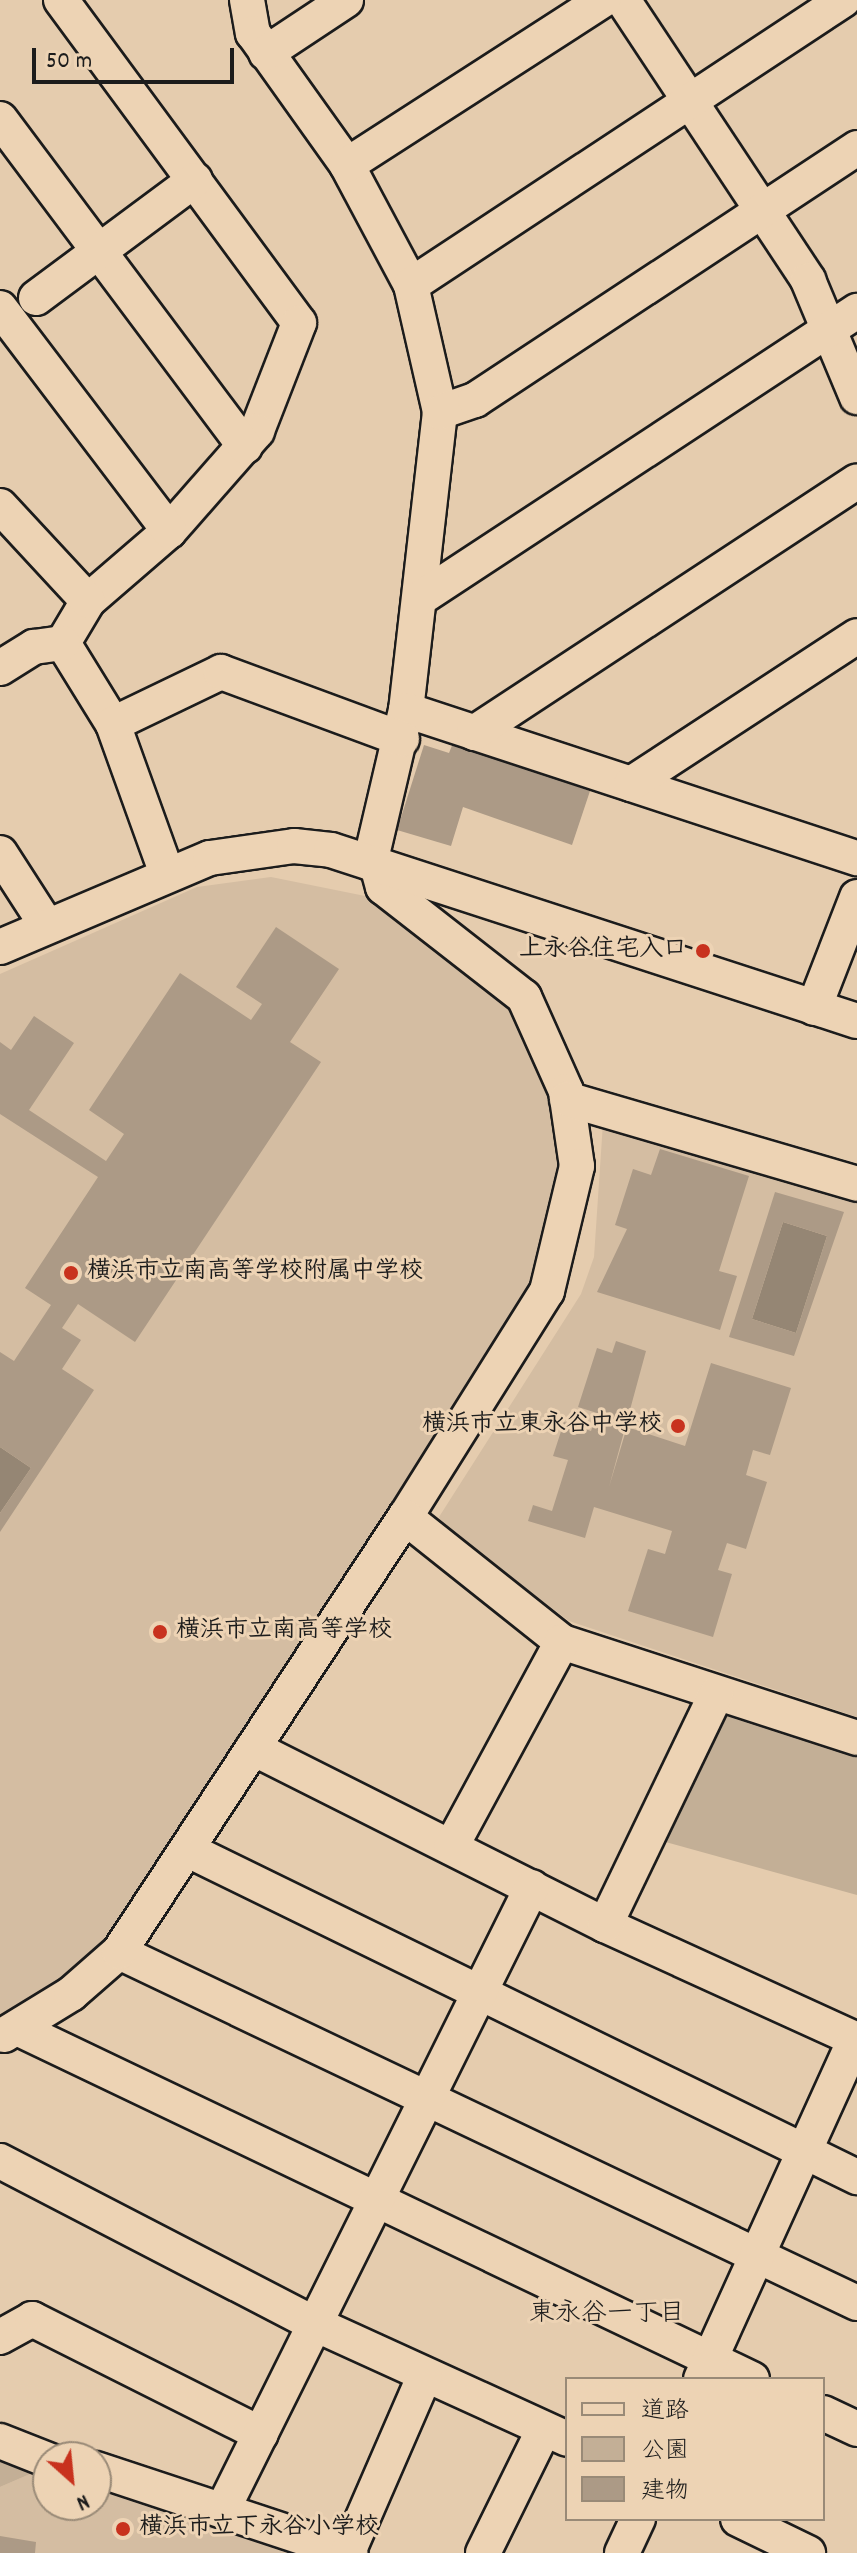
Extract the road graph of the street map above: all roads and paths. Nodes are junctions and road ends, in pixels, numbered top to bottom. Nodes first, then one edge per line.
1 (61, 0) edge
2 (247, 0) edge
3 (346, 0) edge
4 (603, 0) edge
5 (623, 0) edge
6 (843, 0) edge
7 (266, 53) junction
8 (689, 103) junction
9 (0, 119) edge
10 (857, 148) edge
11 (347, 165) junction
12 (195, 180) junction
13 (762, 211) junction
14 (98, 253) junction
15 (411, 285) junction
16 (36, 298) dead end
17 (0, 308) edge
18 (844, 320) edge
19 (857, 397) edge
20 (440, 412) junction
21 (245, 446) junction
22 (857, 481) edge
23 (0, 506) edge
24 (169, 531) junction
25 (422, 597) junction
26 (88, 601) junction
27 (857, 636) edge
28 (63, 643) junction
29 (0, 668) edge
30 (113, 724) junction
31 (404, 724) junction
32 (474, 733) junction
33 (631, 784) junction
34 (0, 853) edge
35 (857, 858) edge
36 (374, 864) junction
37 (167, 874) junction
38 (857, 897) edge
39 (47, 926) junction
40 (0, 947) edge
41 (814, 1008) junction
42 (857, 1021) edge
43 (567, 1099) junction
44 (857, 1184) edge
45 (405, 1517) junction
46 (562, 1642) junction
47 (716, 1694) junction
48 (857, 1738) edge
49 (253, 1748) junction
50 (451, 1847) junction
51 (188, 1850) junction
52 (532, 1887) junction
53 (605, 1925) junction
54 (119, 1952) junction
55 (479, 1993) junction
56 (11, 2033) edge
57 (856, 2039) edge
58 (427, 2098) junction
59 (804, 2151) junction
60 (0, 2161) edge
61 (857, 2177) edge
62 (377, 2200) junction
63 (757, 2255) junction
64 (857, 2303) edge
65 (315, 2324) junction
66 (0, 2337) edge
67 (706, 2369) edge
68 (425, 2375) junction
69 (743, 2377) edge
70 (825, 2414) edge
71 (857, 2429) edge
72 (261, 2434) junction
73 (555, 2434) edge
74 (0, 2441) edge
75 (32, 2454) edge
76 (112, 2474) edge
77 (224, 2507) junction
78 (637, 2521) edge
79 (742, 2521) edge
80 (349, 2553) edge
81 (483, 2553) edge
82 (622, 2553) edge
83 (808, 2553) edge

1 - 12 street
2 - 7 street
3 - 7 street
4 - 11 street
5 - 8 street
6 - 8 street
7 - 11 street
8 - 13 street
8 - 15 street
9 - 14 street
10 - 13 street
11 - 15 street
12 - 14 street
12 - 21 street
13 - 18 street
13 - 20 street
14 - 16 street
14 - 21 street
15 - 20 street
17 - 24 street
18 - 19 street
18 - 25 street
20 - 25 street
21 - 24 street
22 - 32 street
23 - 26 street
24 - 26 street
25 - 31 street
26 - 28 street
27 - 33 street
28 - 29 street
28 - 30 street
30 - 31 street
30 - 37 street
31 - 32 street
31 - 36 street
32 - 33 street
33 - 35 street
34 - 39 street
36 - 37 street
36 - 41 street
36 - 43 street
37 - 39 street
38 - 41 street
39 - 40 street
41 - 42 street
43 - 44 street
43 - 45 street
45 - 46 street
45 - 49 street
46 - 47 street
46 - 50 street
47 - 48 street
47 - 53 street
49 - 50 street
49 - 51 street
50 - 52 street
51 - 54 street
51 - 55 street
52 - 53 street
52 - 55 street
53 - 57 street
54 - 56 street
54 - 58 street
55 - 58 street
55 - 59 street
56 - 62 street
57 - 59 street
58 - 62 street
58 - 63 street
59 - 61 street
59 - 63 street
60 - 65 street
62 - 65 street
62 - 67 street
63 - 64 street
63 - 67 street
65 - 68 street
65 - 72 street
66 - 72 street
67 - 69 street
68 - 73 street
68 - 80 street
70 - 71 street
72 - 77 street
73 - 81 street
74 - 75 street
76 - 77 street
77 - 80 street
78 - 82 street
79 - 83 street

